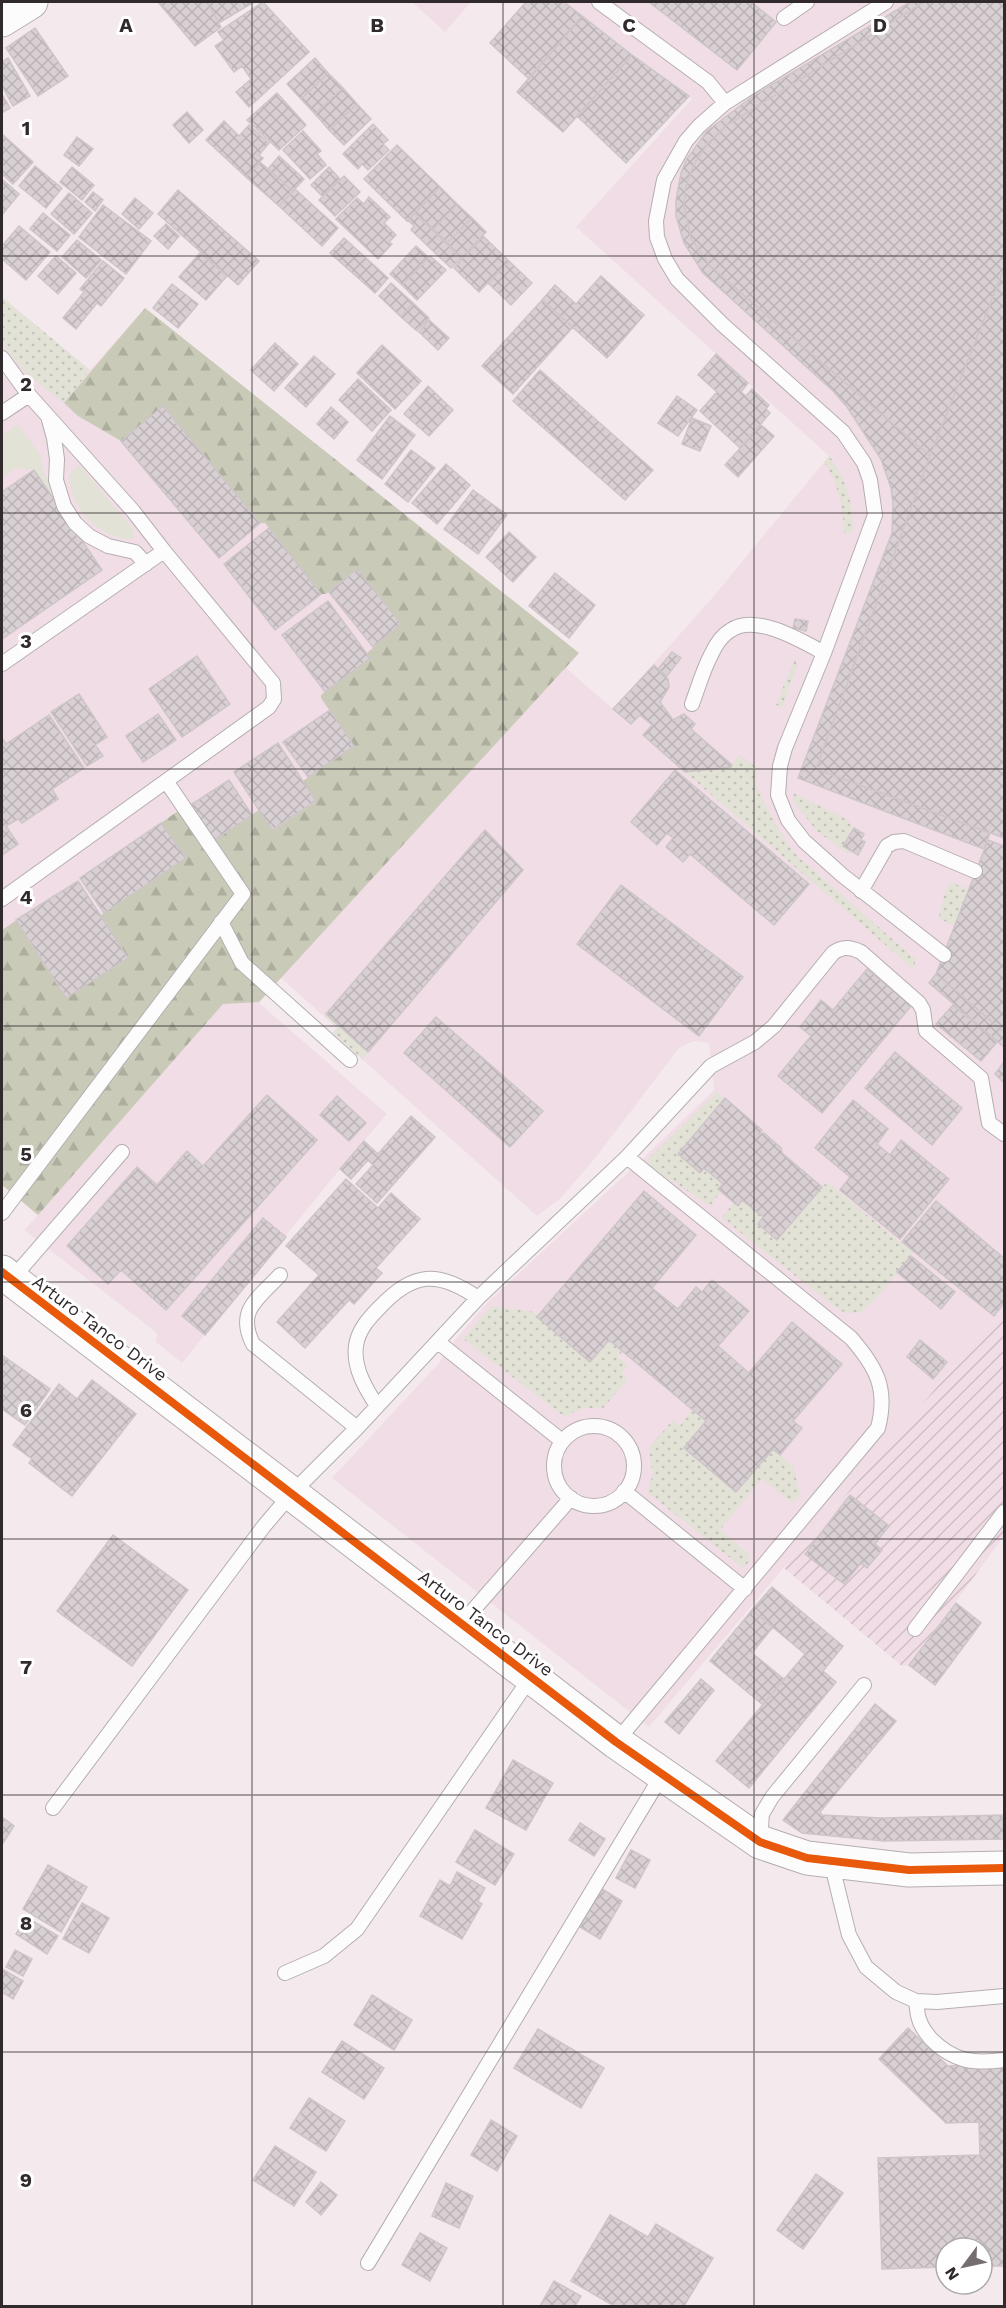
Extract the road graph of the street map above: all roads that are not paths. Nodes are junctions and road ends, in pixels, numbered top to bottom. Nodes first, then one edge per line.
1 (31, 2) edge
2 (599, 2) edge
3 (807, 2) edge
4 (886, 2) edge
5 (784, 18) dead end
6 (2, 20) edge
7 (725, 103) junction
8 (2, 358) edge
9 (28, 395) junction
10 (2, 414) edge
11 (47, 415) junction
12 (164, 552) junction
13 (146, 564) junction
14 (824, 653) junction
15 (2, 664) edge
16 (693, 704) dead end
17 (166, 781) junction
18 (975, 871) dead end
19 (861, 891) junction
20 (2, 899) edge
21 (221, 922) junction
22 (944, 955) dead end
23 (350, 1060) dead end
24 (1005, 1134) edge
25 (122, 1152) dead end
26 (627, 1157) junction
27 (2, 1213) edge
28 (280, 1275) dead end
29 (6, 1276) edge
30 (478, 1298) junction
31 (438, 1341) junction
32 (377, 1407) junction
33 (357, 1428) junction
34 (562, 1441) junction
35 (624, 1491) junction
36 (292, 1493) junction
37 (571, 1498) junction
38 (1005, 1512) edge
39 (745, 1589) junction
40 (462, 1623) junction
41 (915, 1629) dead end
42 (532, 1676) junction
43 (864, 1685) dead end
44 (616, 1742) junction
45 (662, 1775) junction
46 (53, 1808) dead end
47 (760, 1842) junction
48 (834, 1861) junction
49 (1005, 1868) edge
50 (285, 1973) dead end
51 (1005, 1996) edge
52 (916, 2001) junction
53 (1005, 2060) edge
54 (368, 2263) dead end

1 - 6 main road
2 - 7 lane
3 - 5 lane
4 - 7 lane
7 - 14 lane
8 - 9 lane
9 - 10 lane
9 - 11 lane
11 - 12 lane
11 - 13 lane
12 - 13 lane
12 - 17 lane
13 - 15 lane
14 - 16 lane
14 - 19 lane
17 - 20 lane
17 - 21 lane
18 - 19 lane
19 - 22 lane
21 - 23 lane
21 - 27 lane
24 - 26 lane
25 - 29 lane
26 - 30 lane
26 - 39 lane
28 - 33 lane
29 - 36 main road, Arturo Tanco Drive
30 - 31 lane
30 - 32 lane
31 - 32 lane
31 - 34 lane
32 - 33 lane
33 - 36 lane
34 - 35 lane
34 - 37 lane
35 - 37 lane
35 - 39 lane
36 - 40 main road, Arturo Tanco Drive
36 - 46 lane
37 - 40 lane
38 - 41 lane
39 - 44 lane
40 - 42 main road, Arturo Tanco Drive
42 - 44 main road, Arturo Tanco Drive
42 - 50 lane
43 - 47 lane
44 - 45 main road, Arturo Tanco Drive
45 - 47 main road, Arturo Tanco Drive
45 - 54 lane
47 - 48 main road, Arturo Tanco Drive
48 - 49 main road, Arturo Tanco Drive
48 - 52 lane
51 - 52 lane
52 - 53 lane

